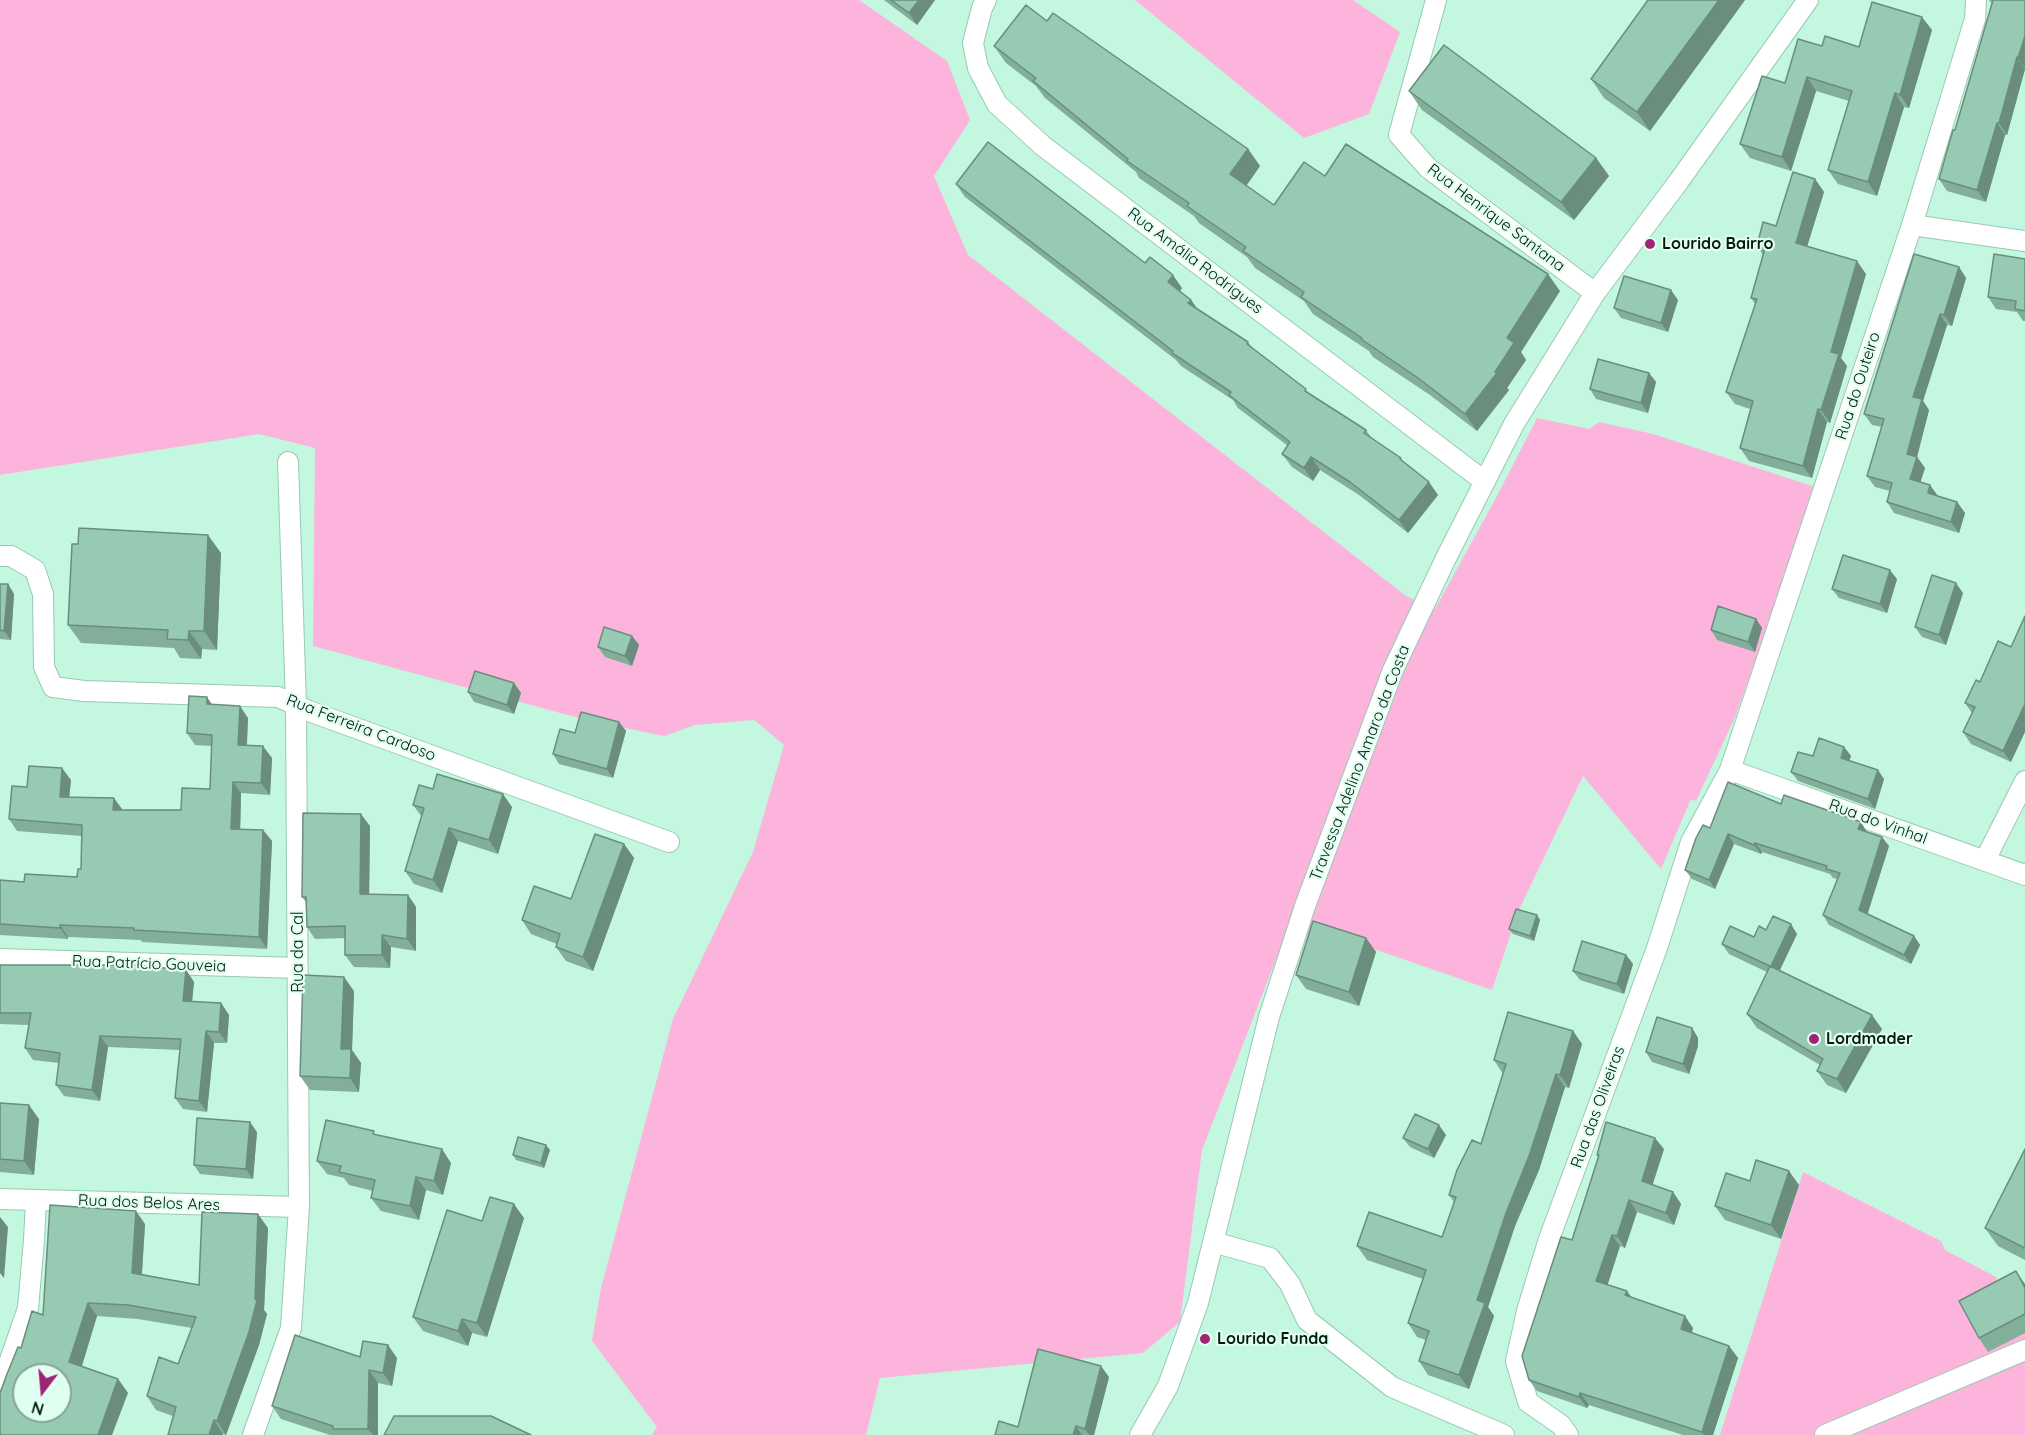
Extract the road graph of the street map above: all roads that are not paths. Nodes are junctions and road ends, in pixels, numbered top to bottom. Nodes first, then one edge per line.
1 (986, 0) edge
2 (1436, 0) edge
3 (1808, 0) edge
4 (1976, 0) edge
5 (1912, 225) junction
6 (2025, 241) edge
7 (1595, 293) junction
8 (288, 462) dead end
9 (1484, 481) junction
10 (0, 556) edge
11 (296, 705) junction
12 (1730, 770) junction
13 (2025, 781) edge
14 (669, 842) dead end
15 (1985, 860) junction
16 (2025, 875) edge
17 (0, 959) edge
18 (298, 968) junction
19 (0, 1199) edge
20 (36, 1200) junction
21 (298, 1207) junction
22 (1213, 1242) junction
23 (2025, 1350) edge
24 (0, 1389) edge
25 (253, 1435) edge
26 (1140, 1435) edge
27 (1504, 1435) edge
28 (1568, 1435) edge
29 (1825, 1435) edge

1 - 9 street, Rua Amália Rodrigues
2 - 7 street, Rua Henrique Santana
3 - 7 street, Travessa Adelino Amaro da Costa
4 - 5 street, Rua do Outeiro
5 - 6 street
5 - 12 street, Rua do Outeiro
7 - 9 street, Travessa Adelino Amaro da Costa
8 - 11 street, Rua da Cal
9 - 22 street, Travessa Adelino Amaro da Costa
10 - 11 street, Rua Ferreira Cardoso
11 - 14 street, Rua Ferreira Cardoso
11 - 18 street, Rua da Cal
12 - 15 street, Rua do Vinhal
12 - 28 street, Rua das Oliveiras
13 - 15 street
15 - 16 street, Rua do Vinhal
17 - 18 street, Rua Patrício Gouveia
18 - 21 street, Rua da Cal
19 - 20 street, Rua dos Belos Ares
20 - 21 street, Rua dos Belos Ares
20 - 24 street
21 - 25 street, Rua da Cal
22 - 26 street, Travessa Adelino Amaro da Costa
22 - 27 street
23 - 29 street

